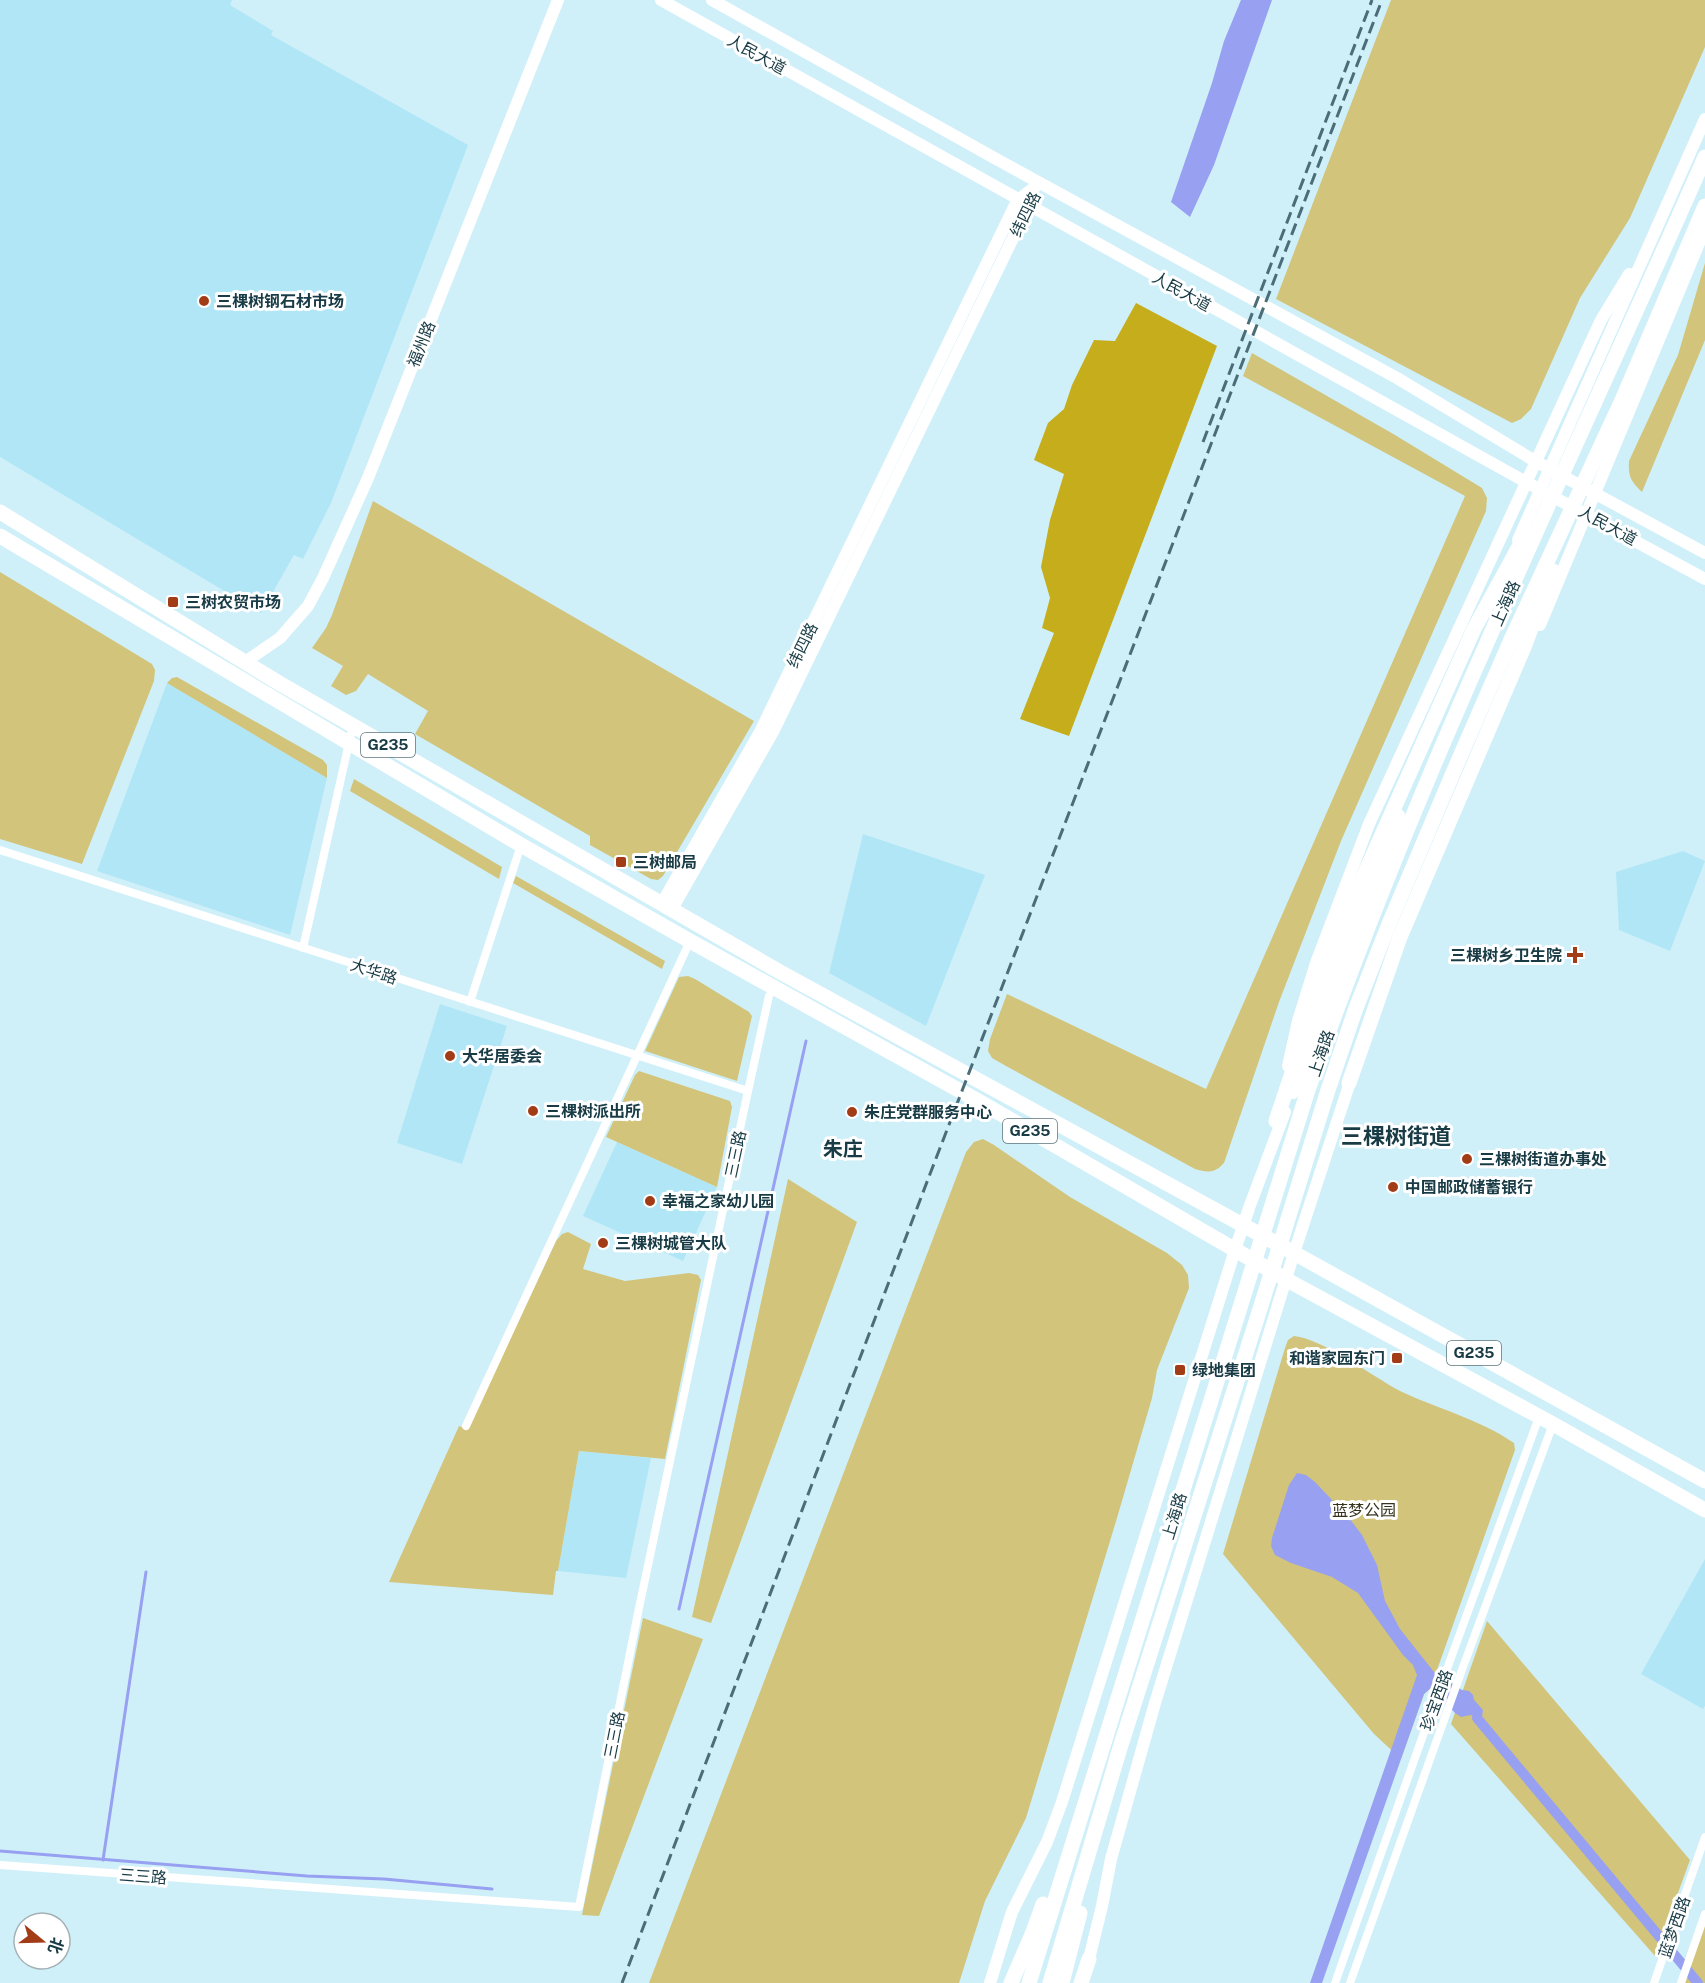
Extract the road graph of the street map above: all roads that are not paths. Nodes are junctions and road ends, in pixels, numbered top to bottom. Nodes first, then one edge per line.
1 (558, 0) edge
2 (661, 0) edge
3 (712, 0) edge
4 (1705, 119) edge
5 (1705, 157) edge
6 (1040, 183) junction
7 (1023, 203) junction
8 (1705, 206) edge
9 (1705, 229) edge
10 (1654, 234) junction
11 (1629, 329) junction
12 (1623, 398) junction
13 (1535, 461) junction
14 (1549, 469) junction
15 (1526, 482) junction
16 (1540, 490) junction
17 (1595, 493) junction
18 (0, 512) edge
19 (1586, 513) junction
20 (0, 536) edge
21 (1705, 552) edge
22 (1705, 579) edge
23 (245, 662) junction
24 (353, 725) junction
25 (348, 743) junction
26 (521, 845) junction
27 (0, 850) edge
28 (667, 906) junction
29 (690, 941) junction
30 (303, 948) junction
31 (769, 996) dead end
32 (471, 1002) junction
33 (637, 1056) junction
34 (1349, 1083) junction
35 (748, 1091) junction
36 (1276, 1121) junction
37 (1249, 1208) junction
38 (1243, 1226) junction
39 (1235, 1250) junction
40 (1294, 1253) junction
41 (1287, 1280) junction
42 (1546, 1421) junction
43 (466, 1426) dead end
44 (1705, 1481) edge
45 (1705, 1510) edge
46 (1098, 1823) junction
47 (1078, 1825) junction
48 (1705, 1837) edge
49 (0, 1865) edge
50 (1705, 1914) edge
51 (1033, 1932) junction
52 (1089, 1959) joint
53 (990, 1983) edge
54 (1011, 1983) edge
55 (1017, 1983) edge
56 (1029, 1983) edge
57 (1050, 1983) edge
58 (1062, 1983) edge
59 (1082, 1983) edge
60 (1335, 1983) edge
61 (1350, 1983) edge
62 (1654, 1983) edge
63 (1681, 1983) edge

1 - 23 street, 福州路
2 - 7 street, 人民大道
3 - 6 street, 人民大道
4 - 10 street, 上海路
5 - 11 highway, 上海路
6 - 7 street, 纬四路
6 - 13 street, 人民大道
7 - 15 street, 人民大道
7 - 28 street, 纬四路
8 - 12 highway, 上海路
9 - 17 street
10 - 13 street, 上海路
10 - 14 street, 上海路
11 - 36 highway
11 - 47 highway, 上海路
12 - 34 highway
12 - 46 highway, 上海路
13 - 14 street, 人民大道
13 - 15 street, 上海路
14 - 16 street, 上海路
14 - 17 street, 人民大道
15 - 16 street, 人民大道
15 - 36 street, 上海路
16 - 19 street, 人民大道
16 - 37 street, 上海路
17 - 19 street
17 - 21 street, 人民大道
18 - 23 highway, G235
19 - 22 street, 人民大道
19 - 34 street
20 - 25 highway, G235
23 - 24 highway, G235
24 - 25 street
24 - 28 highway, G235
25 - 26 highway, G235
25 - 30 street
26 - 29 highway, G235
26 - 32 street
27 - 30 street, 大华路
28 - 38 highway, G235
29 - 33 street
29 - 39 highway, G235
30 - 32 street, 大华路
31 - 35 street, 三三路
32 - 33 street, 大华路
33 - 35 street, 大华路
33 - 43 street
34 - 40 street
35 - 49 street, 三三路
36 - 37 street, 上海路
37 - 38 street, 上海路
38 - 39 street, 上海路
38 - 40 highway, G235
39 - 41 highway, G235
39 - 53 street, 上海路
40 - 41 street
40 - 44 highway, G235
41 - 42 highway, G235
41 - 52 street
42 - 45 highway, G235
42 - 60 street, 珍宝西路
42 - 61 street, 珍宝西路
46 - 57 highway, 上海路
46 - 58 highway
47 - 51 highway
47 - 56 highway, 上海路
48 - 62 street, 蓝梦西路
50 - 63 street, 蓝梦西路
51 - 54 highway
51 - 55 highway
52 - 59 highway

